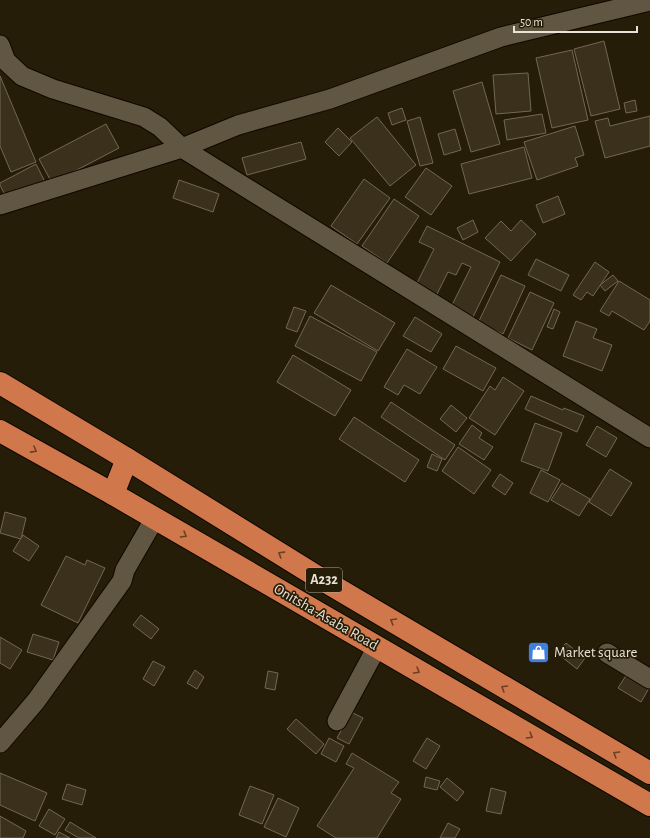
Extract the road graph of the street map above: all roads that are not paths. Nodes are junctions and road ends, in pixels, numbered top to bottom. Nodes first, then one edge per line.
1 (650, 1) edge
2 (0, 45) edge
3 (182, 148) junction
4 (0, 206) edge
5 (0, 383) edge
6 (0, 431) edge
7 (650, 438) edge
8 (127, 459) junction
9 (113, 494) junction
10 (155, 518) junction
11 (377, 647) junction
12 (607, 653) dead end
13 (650, 679) edge
14 (337, 721) dead end
15 (0, 743) edge
16 (650, 774) edge
17 (650, 805) edge

1 - 3 street
2 - 3 street
3 - 4 street
3 - 7 street
5 - 8 highway, A232
6 -> 9 highway, Onitsha-Asaba Road / A232
8 - 9 highway
16 -> 8 highway, A232
9 - 10 highway, Onitsha-Asaba Road / A232
10 -> 11 highway, Onitsha-Asaba Road / A232
10 - 15 street
11 - 14 street
11 -> 17 highway, Onitsha-Asaba Road / A232
12 - 13 street

